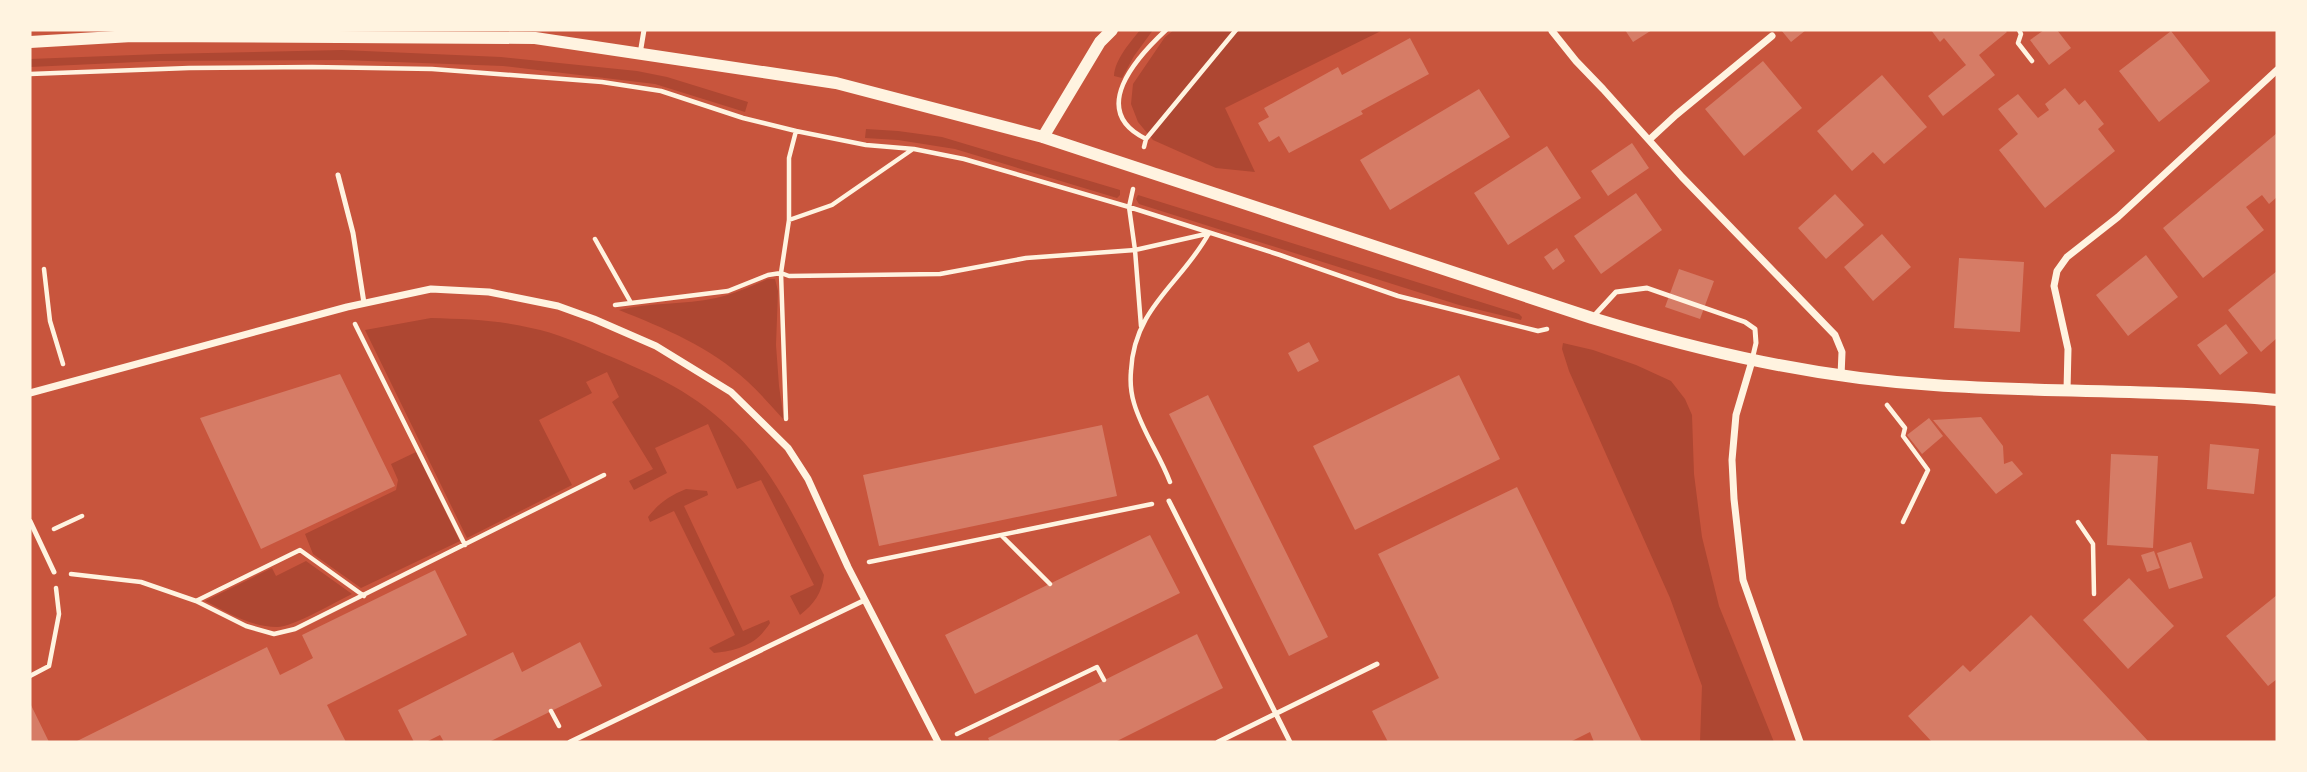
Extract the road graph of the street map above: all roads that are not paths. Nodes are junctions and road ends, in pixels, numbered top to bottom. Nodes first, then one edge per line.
1 (645, 30) edge
2 (1112, 30) edge
3 (1552, 32) dead end
4 (1772, 36) dead end
5 (30, 42) edge
6 (640, 54) junction
7 (2277, 69) edge
8 (1043, 137) junction
9 (1649, 140) junction
10 (338, 175) dead end
11 (364, 303) junction
12 (1592, 318) junction
13 (1752, 361) junction
14 (1841, 376) junction
15 (2067, 390) junction
16 (30, 393) edge
17 (2277, 400) edge
18 (1170, 501) road end
19 (30, 521) edge
20 (54, 572) road end
21 (865, 600) junction
22 (1377, 664) dead end
23 (1276, 714) junction
24 (570, 742) edge
25 (938, 742) edge
26 (1218, 742) edge
27 (1290, 742) edge
28 (1800, 742) edge

1 - 6 lane
2 - 8 street
3 - 9 street
4 - 9 street
5 - 6 street
6 - 8 street
7 - 15 street
8 - 12 street
9 - 14 street
10 - 11 lane
11 - 16 street
11 - 21 street
12 - 13 street
12 - 13 lane
13 - 14 street
13 - 28 street
14 - 15 street
15 - 17 street
18 - 23 lane
19 - 20 lane
21 - 24 lane
21 - 25 street
22 - 23 lane
23 - 26 lane
23 - 27 lane

